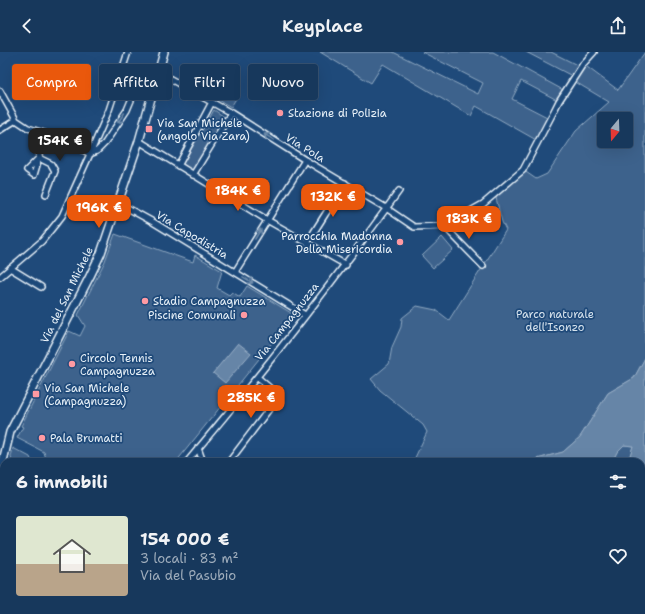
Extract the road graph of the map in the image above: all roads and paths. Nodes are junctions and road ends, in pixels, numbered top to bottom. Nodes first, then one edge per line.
1 (128, 52) edge
2 (164, 52) edge
3 (594, 52) edge
4 (160, 64) edge
5 (172, 80) edge
6 (0, 91) edge
7 (131, 100) edge
8 (150, 100) edge
9 (212, 102) junction
10 (231, 113) junction
11 (16, 120) junction
12 (0, 130) edge
13 (40, 132) junction
14 (139, 141) junction
15 (90, 154) junction
16 (305, 160) junction
17 (178, 166) junction
18 (193, 175) junction
19 (345, 183) junction
20 (399, 191) dead end
21 (46, 194) dead end
22 (118, 203) junction
23 (386, 208) junction
24 (267, 220) junction
25 (444, 226) junction
26 (307, 243) junction
27 (346, 265) junction
28 (483, 266) dead end
29 (11, 267) junction
30 (235, 272) junction
31 (0, 277) edge
32 (41, 287) dead end
33 (305, 316) junction
34 (257, 377) junction
35 (198, 448) junction
36 (5, 450) junction
37 (4, 458) edge
38 (6, 458) edge
39 (190, 458) edge
40 (202, 458) edge
41 (232, 458) edge
42 (0, 477) edge
43 (0, 487) edge

1 - 15 street
2 - 4 main road, Via del San Michele
3 - 25 street, Via Pola
5 - 9 street, Via Pola
6 - 11 street
7 -> 15 street
8 - 14 main road, Via del San Michele
9 - 10 street, Via Pola
9 - 17 street
16 -> 10 street, Via Pola
10 - 18 street
11 - 12 street
11 - 13 street
13 - 15 street
13 - 21 street
14 - 17 street
14 - 22 main road, Via del San Michele
15 - 29 street
16 - 19 street, Via Pola
16 - 24 street, Via Capodistria
17 - 18 street
18 - 24 street
19 - 23 street, Via Pola
19 - 26 street
20 - 23 street, Via Campagnuzza
22 - 30 street, Via Capodistria
22 - 36 main road, Via del San Michele
23 - 25 street, Via Pola
23 - 27 street, Via Campagnuzza
24 - 26 street
30 -> 24 street, Via Capodistria
25 - 28 street
26 - 27 street
27 - 33 street, Via Campagnuzza
29 - 31 street
29 - 32 street
30 -> 33 street, Via Capodistria
33 - 34 street, Via Campagnuzza
34 - 35 street, Via Campagnuzza
34 - 41 street
35 - 39 street, Via Campagnuzza
35 - 40 street
36 - 37 main road, Via del San Michele
36 - 38 main road, Via del San Michele
42 - 43 main road, Via del San Michele

